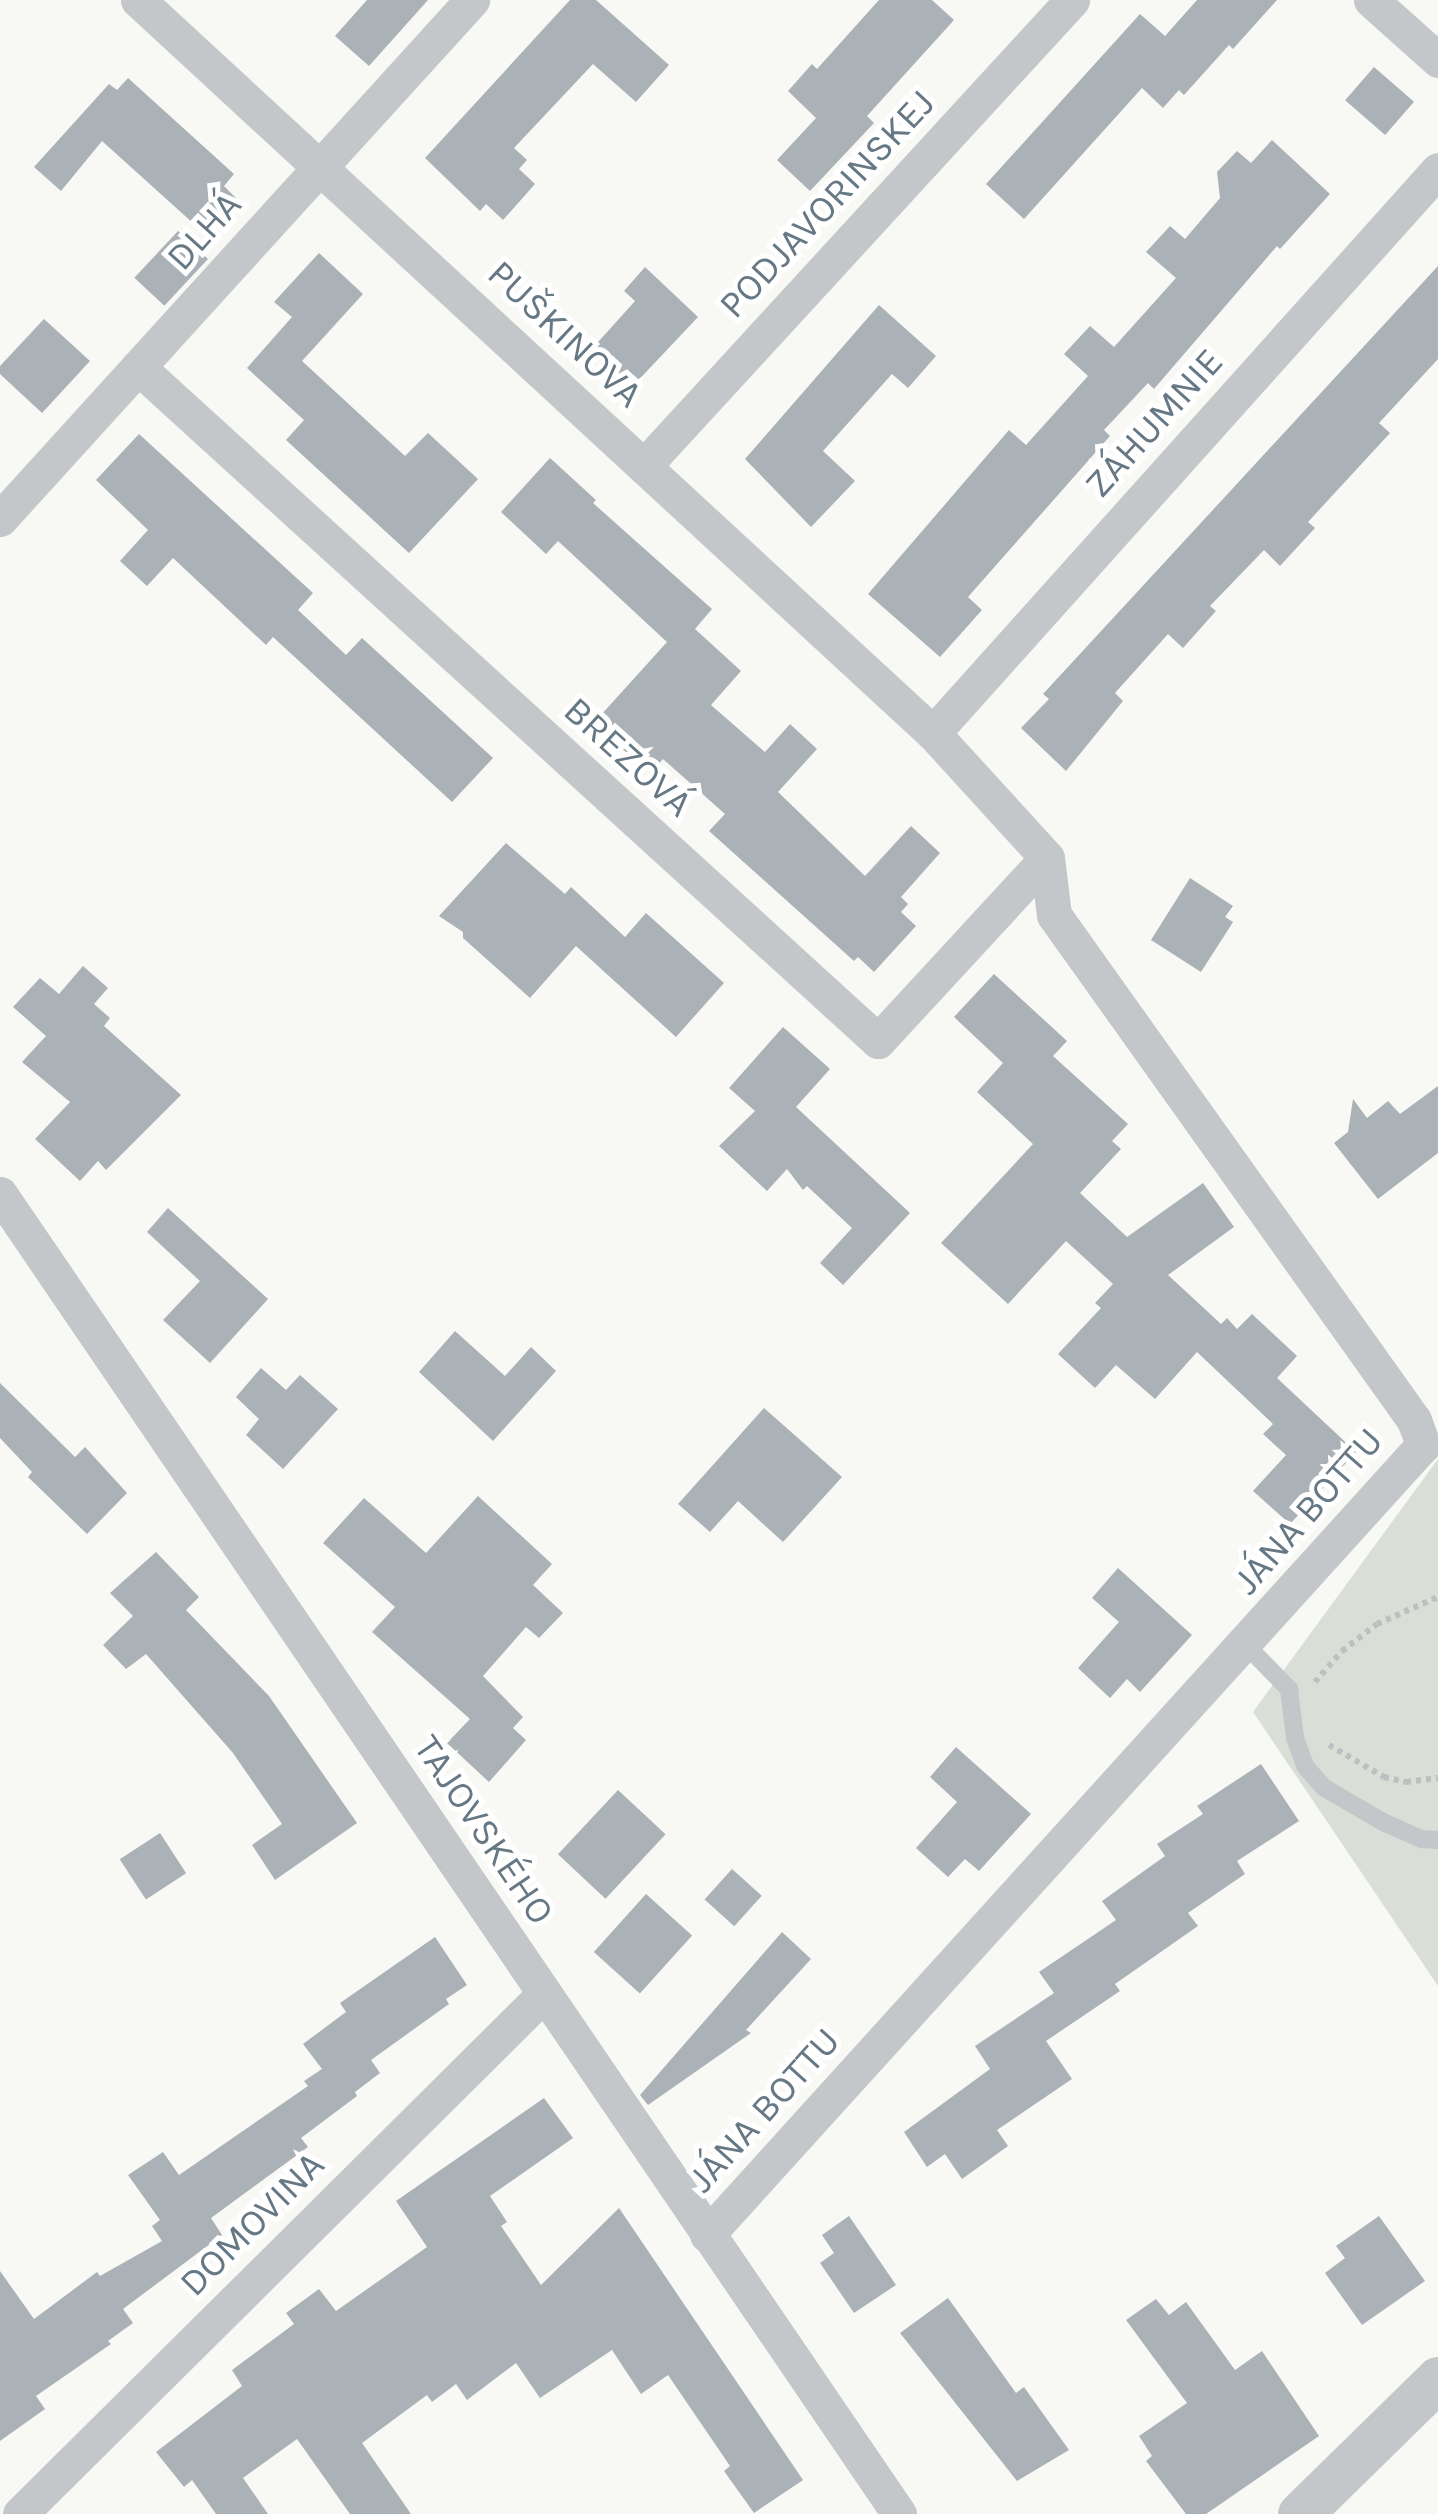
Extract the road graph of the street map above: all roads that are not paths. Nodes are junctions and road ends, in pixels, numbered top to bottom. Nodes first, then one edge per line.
1 (138, 0) edge
2 (472, 0) edge
3 (1072, 0) edge
4 (1371, 0) edge
5 (1438, 60) edge
6 (320, 167) junction
7 (1438, 170) edge
8 (138, 367) junction
9 (644, 466) junction
10 (0, 519) edge
11 (932, 733) junction
12 (1046, 858) junction
13 (0, 1194) edge
14 (1246, 1646) junction
15 (1438, 1840) edge
16 (544, 1994) junction
17 (708, 2235) junction
18 (1438, 2378) edge
19 (20, 2514) edge
20 (899, 2514) edge
21 (1300, 2514) edge

1 - 6 street, PUŠKINOVA
2 - 6 street, DLHÁ
3 - 9 street, PODJAVORINSKEJ
4 - 5 street
6 - 8 street, DLHÁ
6 - 9 street, PUŠKINOVA
7 - 11 street, ZÁHUMNIE
8 - 10 street, DLHÁ
8 - 12 street, BREZOVÁ
9 - 11 street, PUŠKINOVA
11 - 12 street
12 - 14 street, JÁNA BOTTU
13 - 16 street, TAJOVSKÉHO
14 - 15 lane
14 - 17 street, JÁNA BOTTU
16 - 17 street, TAJOVSKÉHO
16 - 19 street, DOMOVINA
17 - 20 street, TAJOVSKÉHO
18 - 21 street

